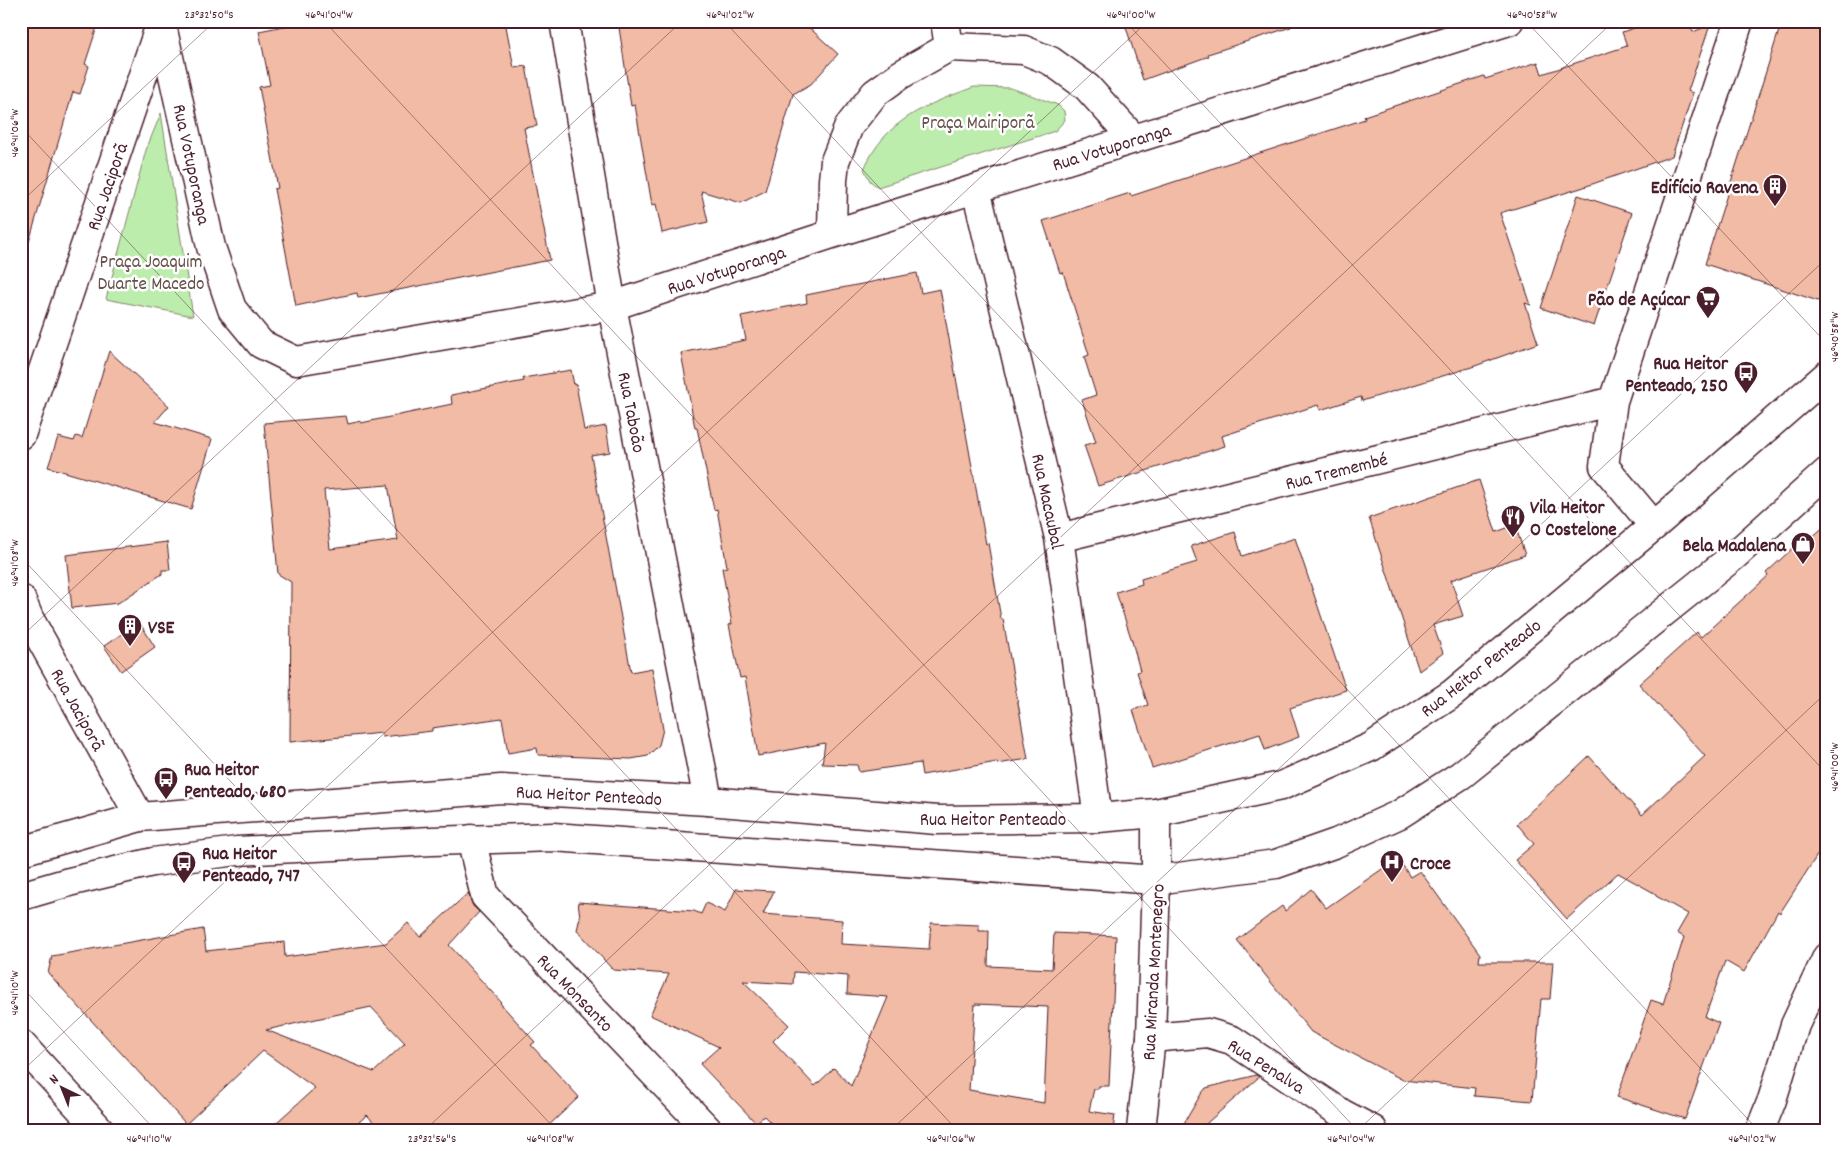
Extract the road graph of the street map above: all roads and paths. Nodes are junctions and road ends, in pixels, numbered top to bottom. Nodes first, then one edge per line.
1 (564, 21) edge
2 (1509, 21) edge
3 (1739, 21) edge
4 (161, 22) edge
5 (947, 34) edge
6 (1134, 139) junction
7 (976, 188) junction
8 (832, 234) junction
9 (612, 306) junction
10 (1827, 375) edge
11 (1613, 401) junction
12 (21, 435) edge
13 (1827, 472) edge
14 (1654, 526) junction
15 (1059, 538) junction
16 (21, 600) edge
17 (708, 801) junction
18 (1156, 813) junction
19 (140, 817) junction
20 (1098, 818) junction
21 (472, 839) junction
22 (21, 851) edge
23 (1156, 880) junction
24 (21, 896) edge
25 (1827, 957) edge
26 (1151, 1038) junction
27 (21, 1044) edge
28 (100, 1130) edge
29 (708, 1130) edge
30 (1141, 1130) edge
31 (1373, 1130) edge
32 (1760, 1130) edge

1 - 9 street, Rua Taboão
2 - 6 street, Rua Votuporanga
3 - 11 street
4 - 9 street, Rua Votuporanga
4 - 12 street, Rua Jaciporã
5 - 6 street
5 - 8 street
6 - 7 street, Rua Votuporanga
7 - 8 street, Rua Votuporanga
7 - 15 street, Rua Macaubal
8 - 9 street, Rua Votuporanga
9 - 17 street, Rua Taboão
10 - 14 street, Rua Heitor Penteado
11 - 14 street
11 - 15 street, Rua Tremembé
13 - 23 street
14 - 18 street, Rua Heitor Penteado
15 - 20 street, Rua Macaubal
16 - 19 street, Rua Jaciporã
17 - 19 street, Rua Heitor Penteado
17 - 20 street, Rua Heitor Penteado
18 - 20 street, Rua Heitor Penteado
18 - 23 street, Rua Miranda Montenegro
19 - 22 street, Rua Heitor Penteado
21 - 23 street
21 - 24 street
21 - 29 street, Rua Monsanto
23 - 26 street, Rua Miranda Montenegro
25 - 32 street
26 - 30 street, Rua Miranda Montenegro
26 - 31 street, Rua Penalva
27 - 28 street

